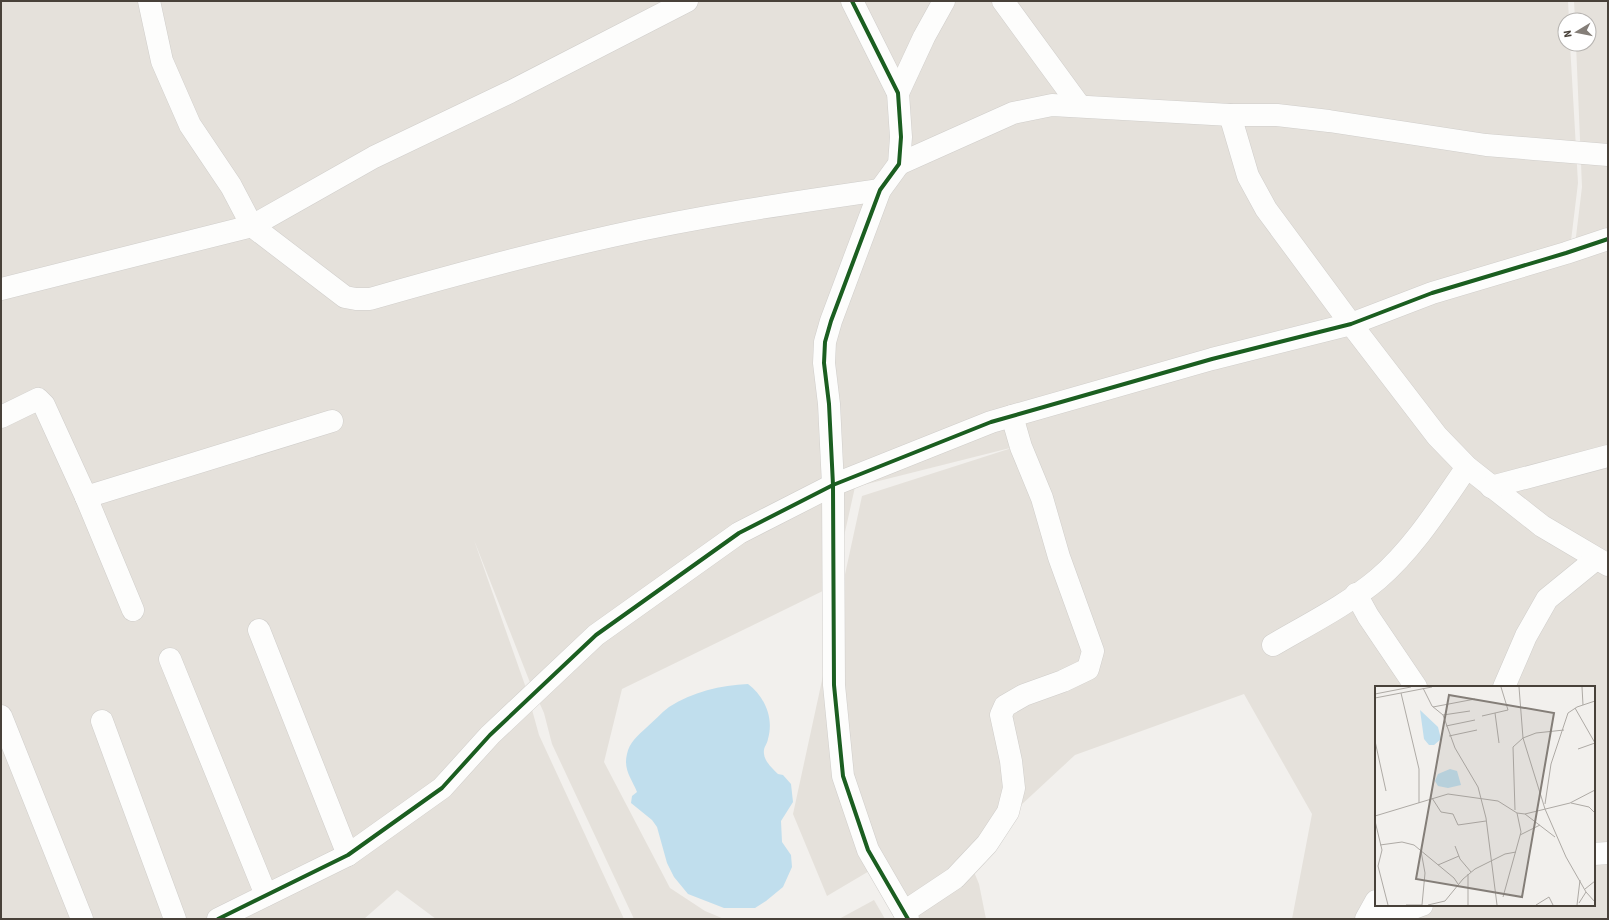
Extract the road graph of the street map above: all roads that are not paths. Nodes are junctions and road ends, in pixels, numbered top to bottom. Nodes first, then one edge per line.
1 (149, 1) edge
2 (687, 1) edge
3 (852, 1) edge
4 (944, 1) edge
5 (1003, 1) edge
6 (898, 93) junction
7 (1078, 105) junction
8 (1230, 115) junction
9 (1608, 155) edge
10 (899, 164) junction
11 (880, 190) junction
12 (252, 226) junction
13 (1608, 239) edge
14 (1, 289) edge
15 (1351, 324) junction
16 (1, 416) edge
17 (1012, 416) junction
18 (332, 421) dead end
19 (1608, 456) edge
20 (1466, 467) junction
21 (833, 485) junction
22 (1491, 487) junction
23 (86, 497) junction
24 (1602, 562) edge
25 (1356, 594) junction
26 (133, 610) dead end
27 (259, 630) dead end
28 (1273, 645) dead end
29 (170, 659) dead end
30 (1415, 686) edge
31 (1504, 686) edge
32 (1, 716) edge
33 (102, 721) dead end
34 (1608, 852) edge
35 (1595, 854) edge
36 (348, 855) junction
37 (266, 895) junction
38 (1375, 903) edge
39 (1419, 906) edge
40 (906, 915) edge
41 (82, 919) edge
42 (175, 919) edge
43 (218, 919) edge
44 (1366, 919) edge
45 (1383, 919) edge

1 - 12 street
2 - 12 street
3 - 6 street
4 - 6 street
5 - 7 street
6 - 10 street
7 - 8 street
7 - 10 street
8 - 9 street
8 - 15 street
10 - 11 street
11 - 12 street
11 - 21 street
12 - 14 street
13 - 15 street
15 - 17 street
15 - 20 street
16 - 23 street
17 - 21 street
17 - 40 street
18 - 23 street
19 - 22 street
20 - 22 street
20 - 25 street
21 - 36 street
21 - 40 street
22 - 24 street
23 - 26 street
24 - 31 street
25 - 28 street
25 - 30 street
27 - 36 street
29 - 37 street
32 - 41 street
33 - 42 street
34 - 35 street
36 - 37 street
37 - 43 street
38 - 44 street
39 - 45 street

